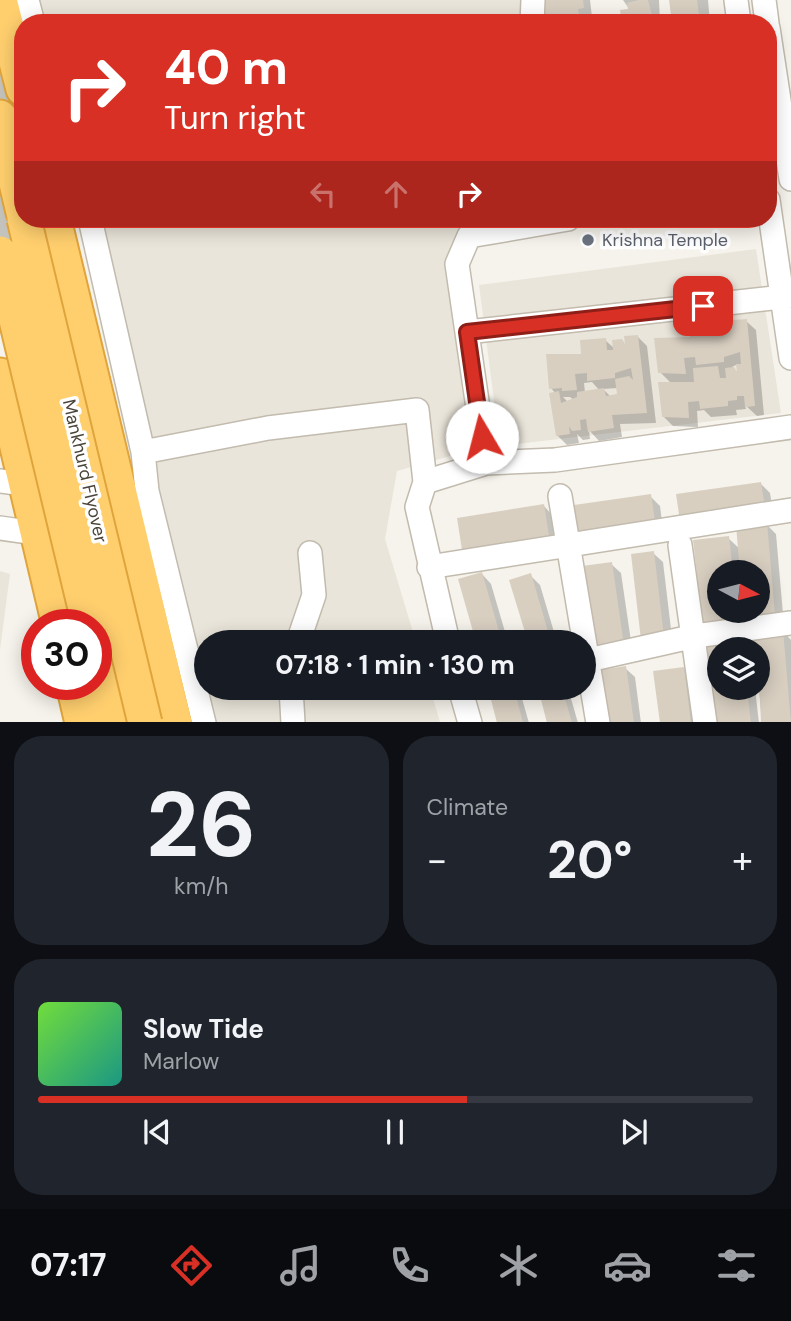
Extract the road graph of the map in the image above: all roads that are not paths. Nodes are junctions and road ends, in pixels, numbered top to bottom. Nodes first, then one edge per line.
1 (8, 1) edge
2 (23, 14) edge
3 (14, 36) edge
4 (777, 92) edge
5 (0, 117) edge
6 (14, 175) edge
7 (791, 179) edge
8 (26, 228) edge
9 (57, 228) edge
10 (92, 228) edge
11 (516, 228) edge
12 (783, 241) edge
13 (0, 253) edge
14 (787, 296) edge
15 (467, 332) junction
16 (791, 358) edge
17 (0, 375) edge
18 (791, 427) edge
19 (143, 452) junction
20 (486, 463) junction
21 (425, 482) junction
22 (13, 483) edge
23 (133, 490) junction
24 (560, 496) dead end
25 (791, 510) edge
26 (0, 528) edge
27 (130, 535) junction
28 (38, 536) junction
29 (569, 544) junction
30 (680, 545) dead end
31 (310, 553) dead end
32 (429, 566) junction
33 (55, 609) edge
34 (85, 609) edge
35 (791, 623) edge
36 (302, 630) edge
37 (445, 630) edge
38 (581, 630) edge
39 (695, 636) junction
40 (596, 659) edge
41 (77, 700) edge
42 (107, 700) edge
43 (292, 700) edge
44 (463, 700) edge
45 (594, 700) edge
46 (82, 722) edge
47 (113, 722) edge
48 (145, 722) edge
49 (175, 722) edge
50 (204, 722) edge
51 (293, 722) edge
52 (470, 722) edge
53 (598, 722) edge
54 (705, 722) edge

1 - 2 street
1 - 3 highway
4 - 7 street
5 - 6 highway
8 - 48 highway, Mankhurd Flyover, bridge
9 - 23 highway
10 - 19 street
11 - 15 street
12 - 14 street
13 - 34 highway, Mankhurd Flyover, bridge
14 - 15 street
14 - 16 street
15 - 20 street
17 - 22 highway
18 - 20 street
19 - 21 street
19 - 23 street
20 - 21 street
21 - 32 street
22 - 23 street
22 - 28 highway
23 - 27 highway
23 - 50 street
24 - 29 street
25 - 29 street
26 - 28 street
27 - 28 street
27 - 49 highway
28 - 33 highway
29 - 32 street
29 - 38 street
30 - 39 street
31 - 36 street
32 - 37 street
35 - 39 street
39 - 40 street
39 - 54 street
41 - 46 highway
42 - 47 highway
43 - 51 street
44 - 52 street
45 - 53 street

